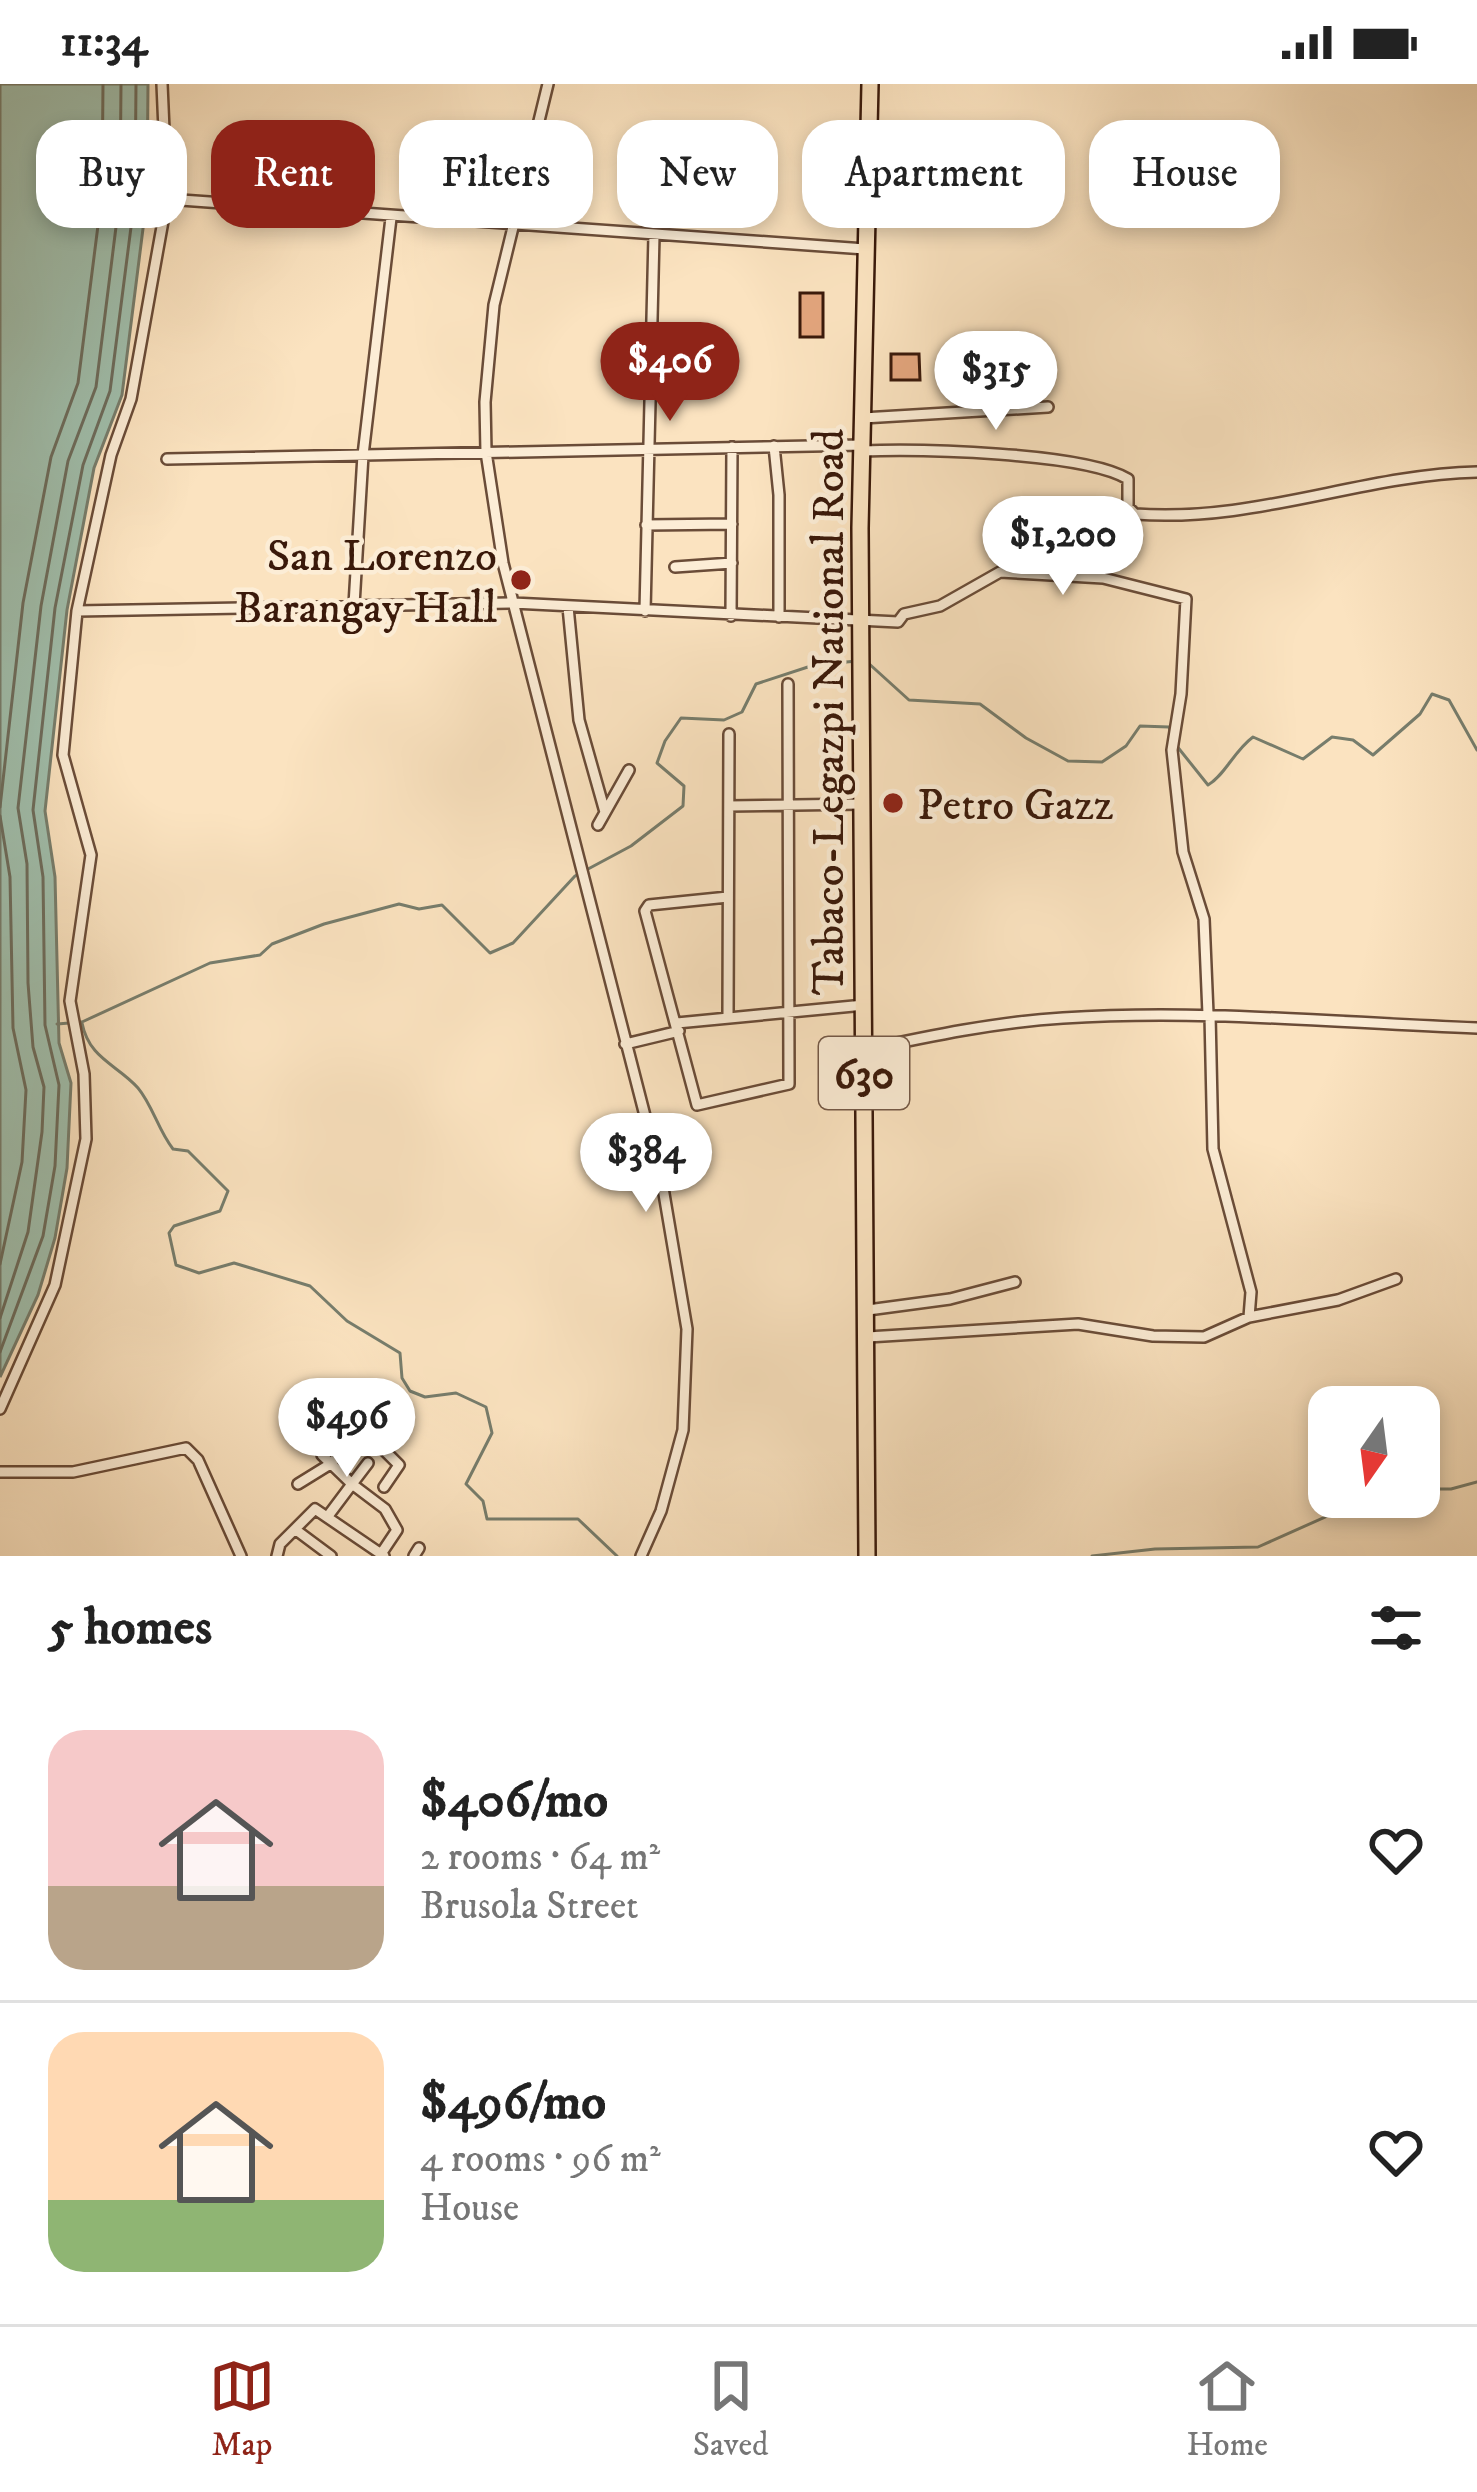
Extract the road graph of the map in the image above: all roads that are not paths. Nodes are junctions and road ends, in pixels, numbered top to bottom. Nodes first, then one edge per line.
1 (162, 84) edge
2 (548, 84) edge
3 (870, 84) edge
4 (164, 120) edge
5 (539, 120) edge
6 (187, 201) edge
7 (391, 218) junction
8 (399, 219) edge
9 (162, 228) edge
10 (512, 228) edge
11 (530, 228) edge
12 (654, 235) junction
13 (865, 249) junction
14 (1048, 406) dead end
15 (863, 418) junction
16 (774, 446) junction
17 (732, 447) junction
18 (647, 448) junction
19 (862, 448) junction
20 (486, 452) junction
21 (363, 455) junction
22 (167, 459) dead end
23 (1477, 472) edge
24 (732, 524) junction
25 (646, 525) junction
26 (732, 563) junction
27 (675, 567) dead end
28 (513, 603) junction
29 (354, 605) junction
30 (568, 607) junction
31 (77, 611) junction
32 (645, 611) junction
33 (731, 616) junction
34 (779, 617) junction
35 (861, 621) junction
36 (788, 684) dead end
37 (729, 734) dead end
38 (629, 770) dead end
39 (861, 804) junction
40 (789, 805) junction
41 (728, 806) junction
42 (605, 812) junction
43 (598, 824) dead end
44 (728, 897) junction
45 (864, 1005) junction
46 (791, 1012) junction
47 (1209, 1014) junction
48 (728, 1018) junction
49 (678, 1027) junction
50 (1477, 1028) edge
51 (625, 1044) junction
52 (864, 1050) junction
53 (1396, 1280) dead end
54 (1015, 1282) dead end
55 (868, 1310) junction
56 (1250, 1317) junction
57 (868, 1336) junction
58 (0, 1408) edge
59 (359, 1425) junction
60 (345, 1445) junction
61 (325, 1460) junction
62 (368, 1463) dead end
63 (0, 1472) edge
64 (298, 1484) dead end
65 (352, 1484) junction
66 (384, 1487) dead end
67 (328, 1516) junction
68 (296, 1530) junction
69 (377, 1554) edge
70 (241, 1556) edge
71 (278, 1556) edge
72 (331, 1556) edge
73 (641, 1556) edge
74 (867, 1556) edge

1 - 4 street
2 - 5 street
3 - 13 main road, Tabaco-Legazpi National Road / 630
6 - 7 street
7 - 8 street
7 - 21 street
9 - 31 street
10 - 20 street
11 - 12 street
12 - 13 street
12 - 18 street
13 - 15 main road, Tabaco-Legazpi National Road / 630
14 - 15 street
15 - 19 main road, Tabaco-Legazpi National Road / 630
16 - 17 street
16 - 19 street
16 - 34 street
17 - 18 street
17 - 24 street
18 - 20 street
18 - 25 street
19 - 23 street
19 - 35 main road, Tabaco-Legazpi National Road / 630
20 - 21 street
20 - 28 street
21 - 22 street
21 - 29 street
24 - 25 street
24 - 26 street
25 - 32 street
26 - 27 street
26 - 33 street
28 - 29 street
28 - 30 street
28 - 51 street
29 - 31 street
30 - 32 street
30 - 42 street
31 - 58 street
32 - 33 street
33 - 34 street
34 - 35 street
35 - 39 main road, Tabaco-Legazpi National Road / 630
35 - 47 street
36 - 40 street
37 - 41 street
38 - 42 street
39 - 40 street
39 - 45 main road, Tabaco-Legazpi National Road / 630
40 - 41 street
40 - 46 street
41 - 44 street
42 - 43 street
44 - 48 street
44 - 49 street
45 - 46 street
45 - 52 main road, Tabaco-Legazpi National Road / 630
46 - 48 street
46 - 49 street
47 - 50 street
47 - 52 street
47 - 56 street
48 - 49 street
49 - 51 street
51 - 73 street
52 - 55 main road, Tabaco-Legazpi National Road / 630
53 - 56 street
54 - 55 street
55 - 57 main road, Tabaco-Legazpi National Road / 630
56 - 57 street
57 - 74 main road, Tabaco-Legazpi National Road / 630
59 - 60 street
59 - 60 street
59 - 66 street
60 - 61 street
61 - 64 street
61 - 65 street
62 - 65 street
63 - 70 street
65 - 67 street
65 - 69 street
67 - 68 street
67 - 69 street
68 - 71 street
68 - 72 street

